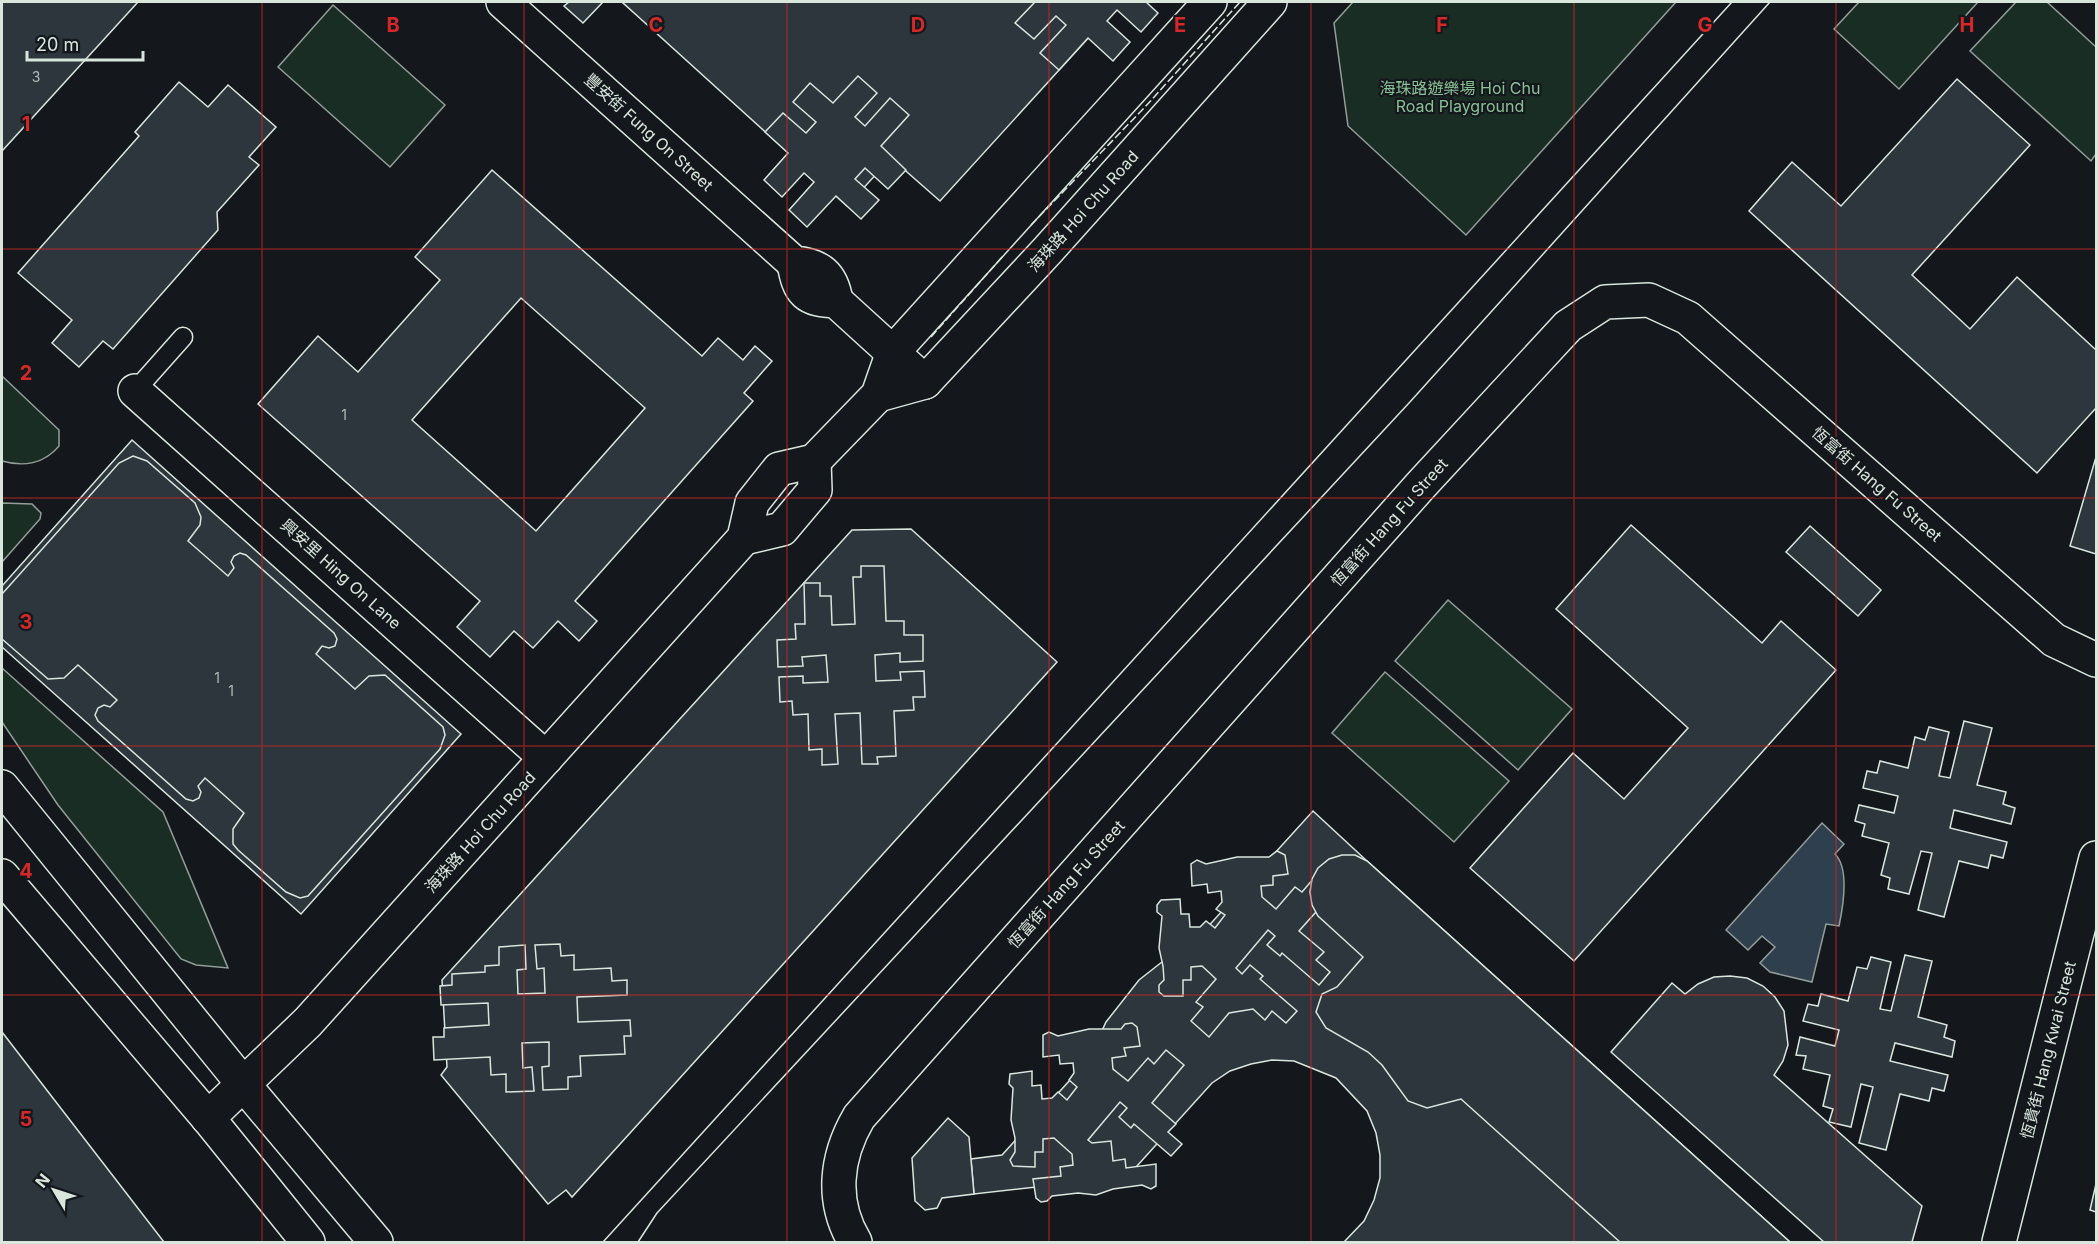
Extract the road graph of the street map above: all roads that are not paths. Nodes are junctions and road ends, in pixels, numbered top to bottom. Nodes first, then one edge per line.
1 (503, 2) edge
2 (1210, 2) edge
3 (1270, 2) edge
4 (183, 337) dead end
5 (893, 352) junction
6 (925, 382) junction
7 (135, 391) joint
8 (878, 395) junction
9 (2097, 660) edge
10 (546, 758) junction
11 (2, 787) edge
12 (2097, 858) edge
13 (2, 876) edge
14 (244, 1085) junction
15 (208, 1118) junction
16 (308, 1242) edge
17 (376, 1242) edge
18 (855, 1242) edge
19 (1999, 1242) edge

1 - 5 street, 豐安街 Fung On Street
2 - 5 street, 海珠路 Hoi Chu Road
3 - 6 street, 海珠路 Hoi Chu Road
4 - 7 lane
5 - 6 street, 豐安街 Fung On Street
5 - 8 street, 海珠路 Hoi Chu Road
6 - 8 street
7 - 10 street, 興安里 Hing On Lane
8 - 10 street, 海珠路 Hoi Chu Road
9 - 18 street, 恆富街 Hang Fu Street
10 - 14 street, 海珠路 Hoi Chu Road
11 - 14 street
12 - 19 street, 恆貴街 Hang Kwai Street
13 - 15 street
14 - 15 street, 海珠路 Hoi Chu Road
14 - 17 street
15 - 16 street

